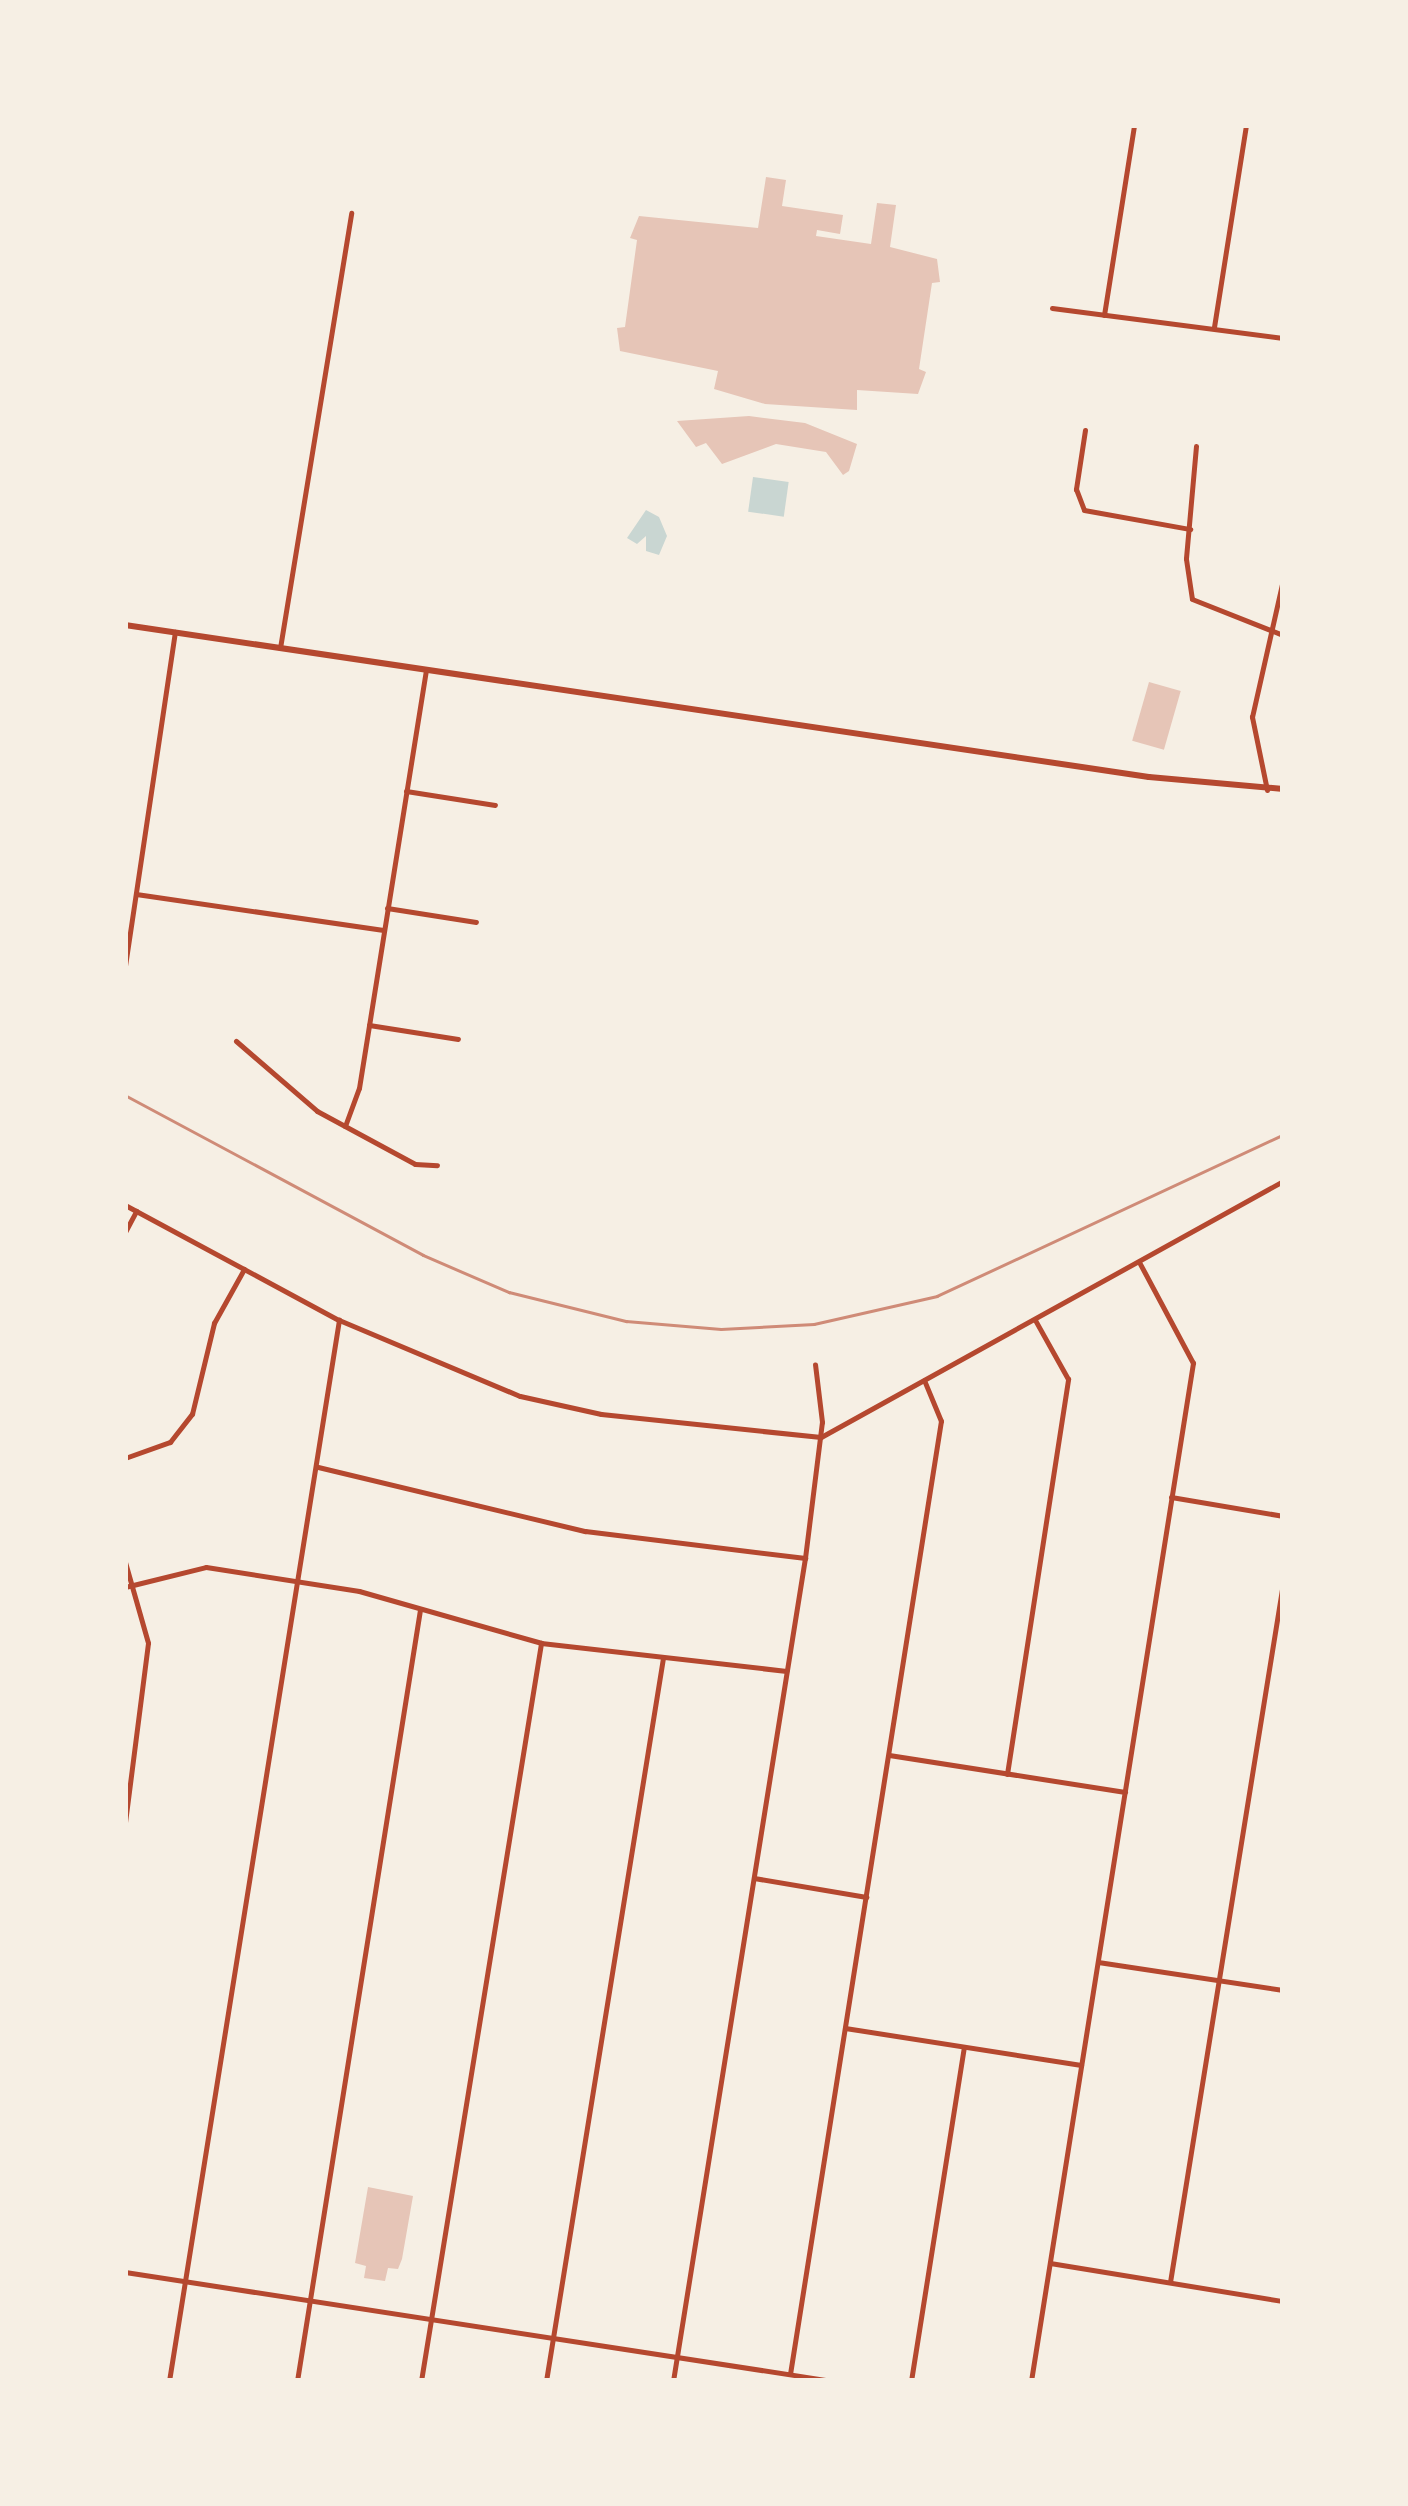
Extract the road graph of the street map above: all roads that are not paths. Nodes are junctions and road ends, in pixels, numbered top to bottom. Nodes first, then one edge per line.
1 (1134, 125) edge
2 (1246, 125) edge
3 (350, 213) dead end
4 (1052, 308) dead end
5 (1104, 316) junction
6 (1214, 326) junction
7 (1283, 338) edge
8 (1085, 430) dead end
9 (1196, 446) dead end
10 (1190, 529) junction
11 (1283, 579) edge
12 (125, 625) edge
13 (1272, 630) junction
14 (175, 632) junction
15 (1283, 635) edge
16 (280, 648) junction
17 (426, 670) junction
18 (1267, 790) junction
19 (1283, 790) edge
20 (406, 791) junction
21 (495, 804) dead end
22 (136, 894) junction
23 (387, 908) junction
24 (476, 922) dead end
25 (383, 930) junction
26 (125, 966) edge
27 (369, 1025) junction
28 (458, 1039) dead end
29 (236, 1040) dead end
30 (345, 1126) junction
31 (437, 1166) dead end
32 (1283, 1181) edge
33 (125, 1205) edge
34 (136, 1210) junction
35 (125, 1232) edge
36 (1139, 1262) junction
37 (244, 1269) junction
38 (1035, 1319) junction
39 (339, 1320) junction
40 (815, 1364) dead end
41 (924, 1380) junction
42 (821, 1437) junction
43 (125, 1458) edge
44 (316, 1466) junction
45 (1171, 1497) junction
46 (1283, 1516) edge
47 (805, 1558) junction
48 (125, 1562) edge
49 (297, 1581) junction
50 (1283, 1582) edge
51 (129, 1586) edge
52 (420, 1610) junction
53 (541, 1643) junction
54 (663, 1658) junction
55 (786, 1671) junction
56 (889, 1755) junction
57 (1007, 1774) junction
58 (1125, 1792) junction
59 (125, 1823) edge
60 (754, 1878) junction
61 (866, 1897) junction
62 (1098, 1962) junction
63 (1220, 1980) junction
64 (1283, 1990) edge
65 (845, 2028) junction
66 (964, 2047) junction
67 (1081, 2065) junction
68 (1050, 2263) junction
69 (125, 2272) edge
70 (185, 2281) junction
71 (1170, 2282) junction
72 (310, 2298) junction
73 (1283, 2301) edge
74 (430, 2318) junction
75 (553, 2337) junction
76 (676, 2357) junction
77 (790, 2374) junction
78 (170, 2381) edge
79 (296, 2381) edge
80 (421, 2381) edge
81 (546, 2381) edge
82 (673, 2381) edge
83 (832, 2381) edge
84 (911, 2381) edge
85 (1031, 2381) edge

1 - 5 street
2 - 6 street
3 - 16 street
4 - 5 street
5 - 6 street
6 - 7 street
8 - 10 street
9 - 10 street
10 - 13 street
11 - 13 street
12 - 14 main road
13 - 15 street
13 - 18 street
14 - 16 main road
14 - 22 street
16 - 17 main road
17 - 18 main road
17 - 20 street
18 - 19 main road
20 - 21 street
20 - 23 street
22 - 25 street
22 - 26 street
23 - 24 street
23 - 25 street
25 - 27 street
27 - 28 street
27 - 30 street
29 - 30 street
30 - 31 street
32 - 36 street
33 - 34 street
34 - 35 street
34 - 37 street
36 - 38 street
36 - 45 street
37 - 39 street
37 - 43 street
38 - 41 street
38 - 57 street
39 - 42 street
39 - 44 street
40 - 42 street
41 - 42 street
41 - 56 street
42 - 47 street
44 - 47 street
44 - 49 street
45 - 46 street
45 - 58 street
47 - 55 street
48 - 51 street
49 - 51 street
49 - 52 street
49 - 70 street
50 - 63 street
51 - 59 street
52 - 53 street
52 - 72 street
53 - 54 street
53 - 74 street
54 - 55 street
54 - 75 street
55 - 60 street
56 - 57 street
56 - 61 street
57 - 58 street
58 - 62 street
60 - 61 street
60 - 76 street
61 - 65 street
62 - 63 street
62 - 67 street
63 - 64 street
63 - 71 street
65 - 66 street
65 - 77 street
66 - 67 street
66 - 84 street
67 - 68 street
68 - 71 street
68 - 85 street
69 - 70 street
70 - 72 street
70 - 78 street
71 - 73 street
72 - 74 street
72 - 79 street
74 - 75 street
74 - 80 street
75 - 76 street
75 - 81 street
76 - 77 street
76 - 82 street
77 - 83 street

